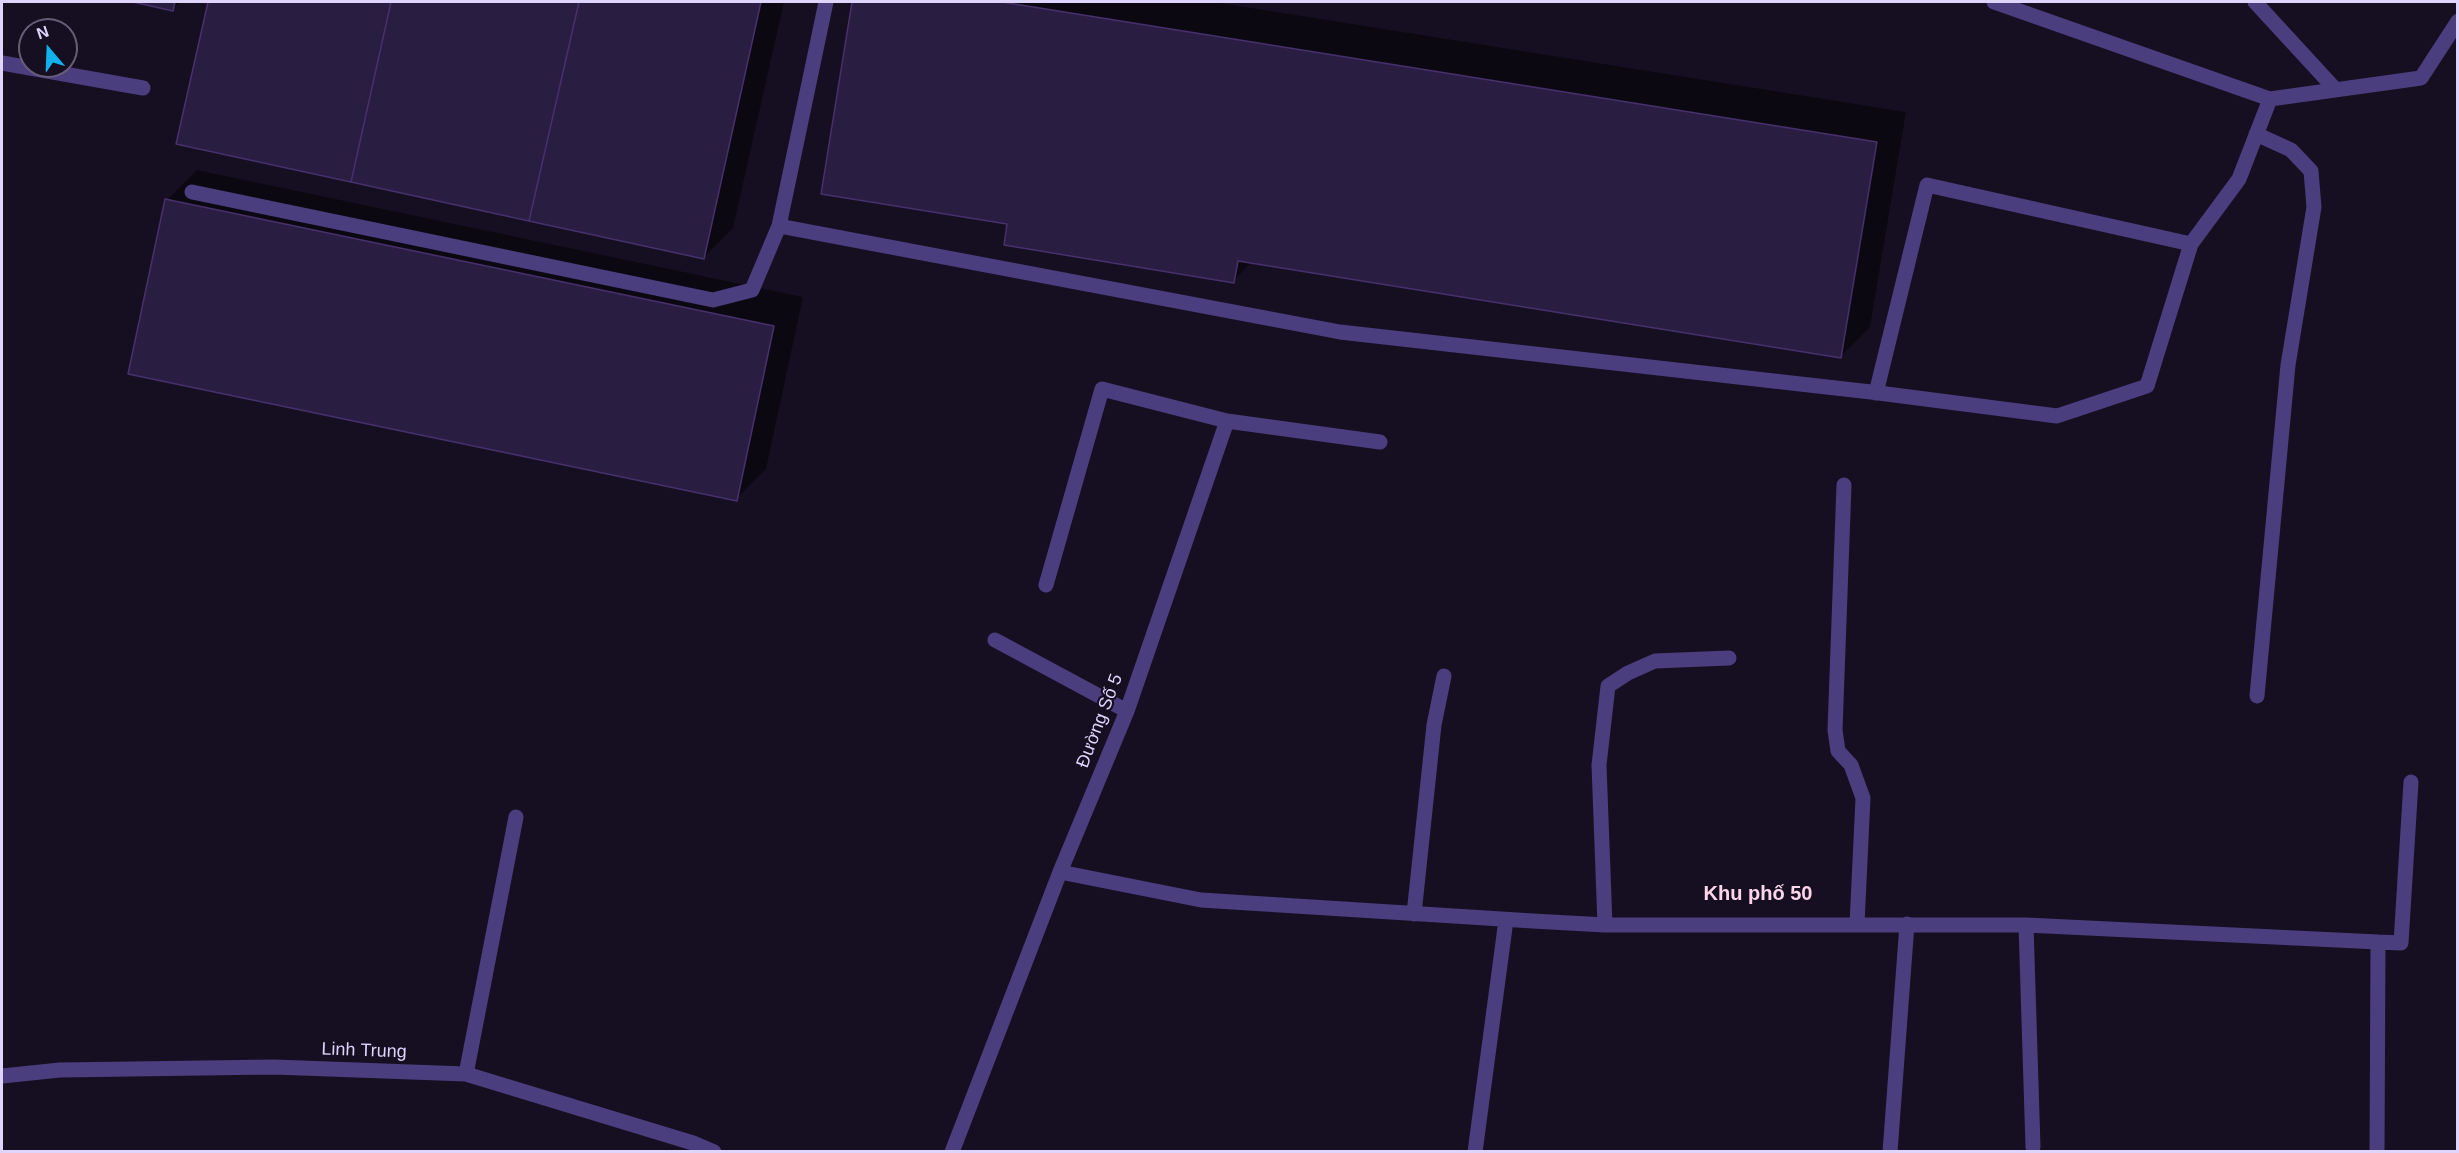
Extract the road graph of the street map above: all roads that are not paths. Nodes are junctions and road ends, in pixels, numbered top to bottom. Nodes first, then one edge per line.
1 (826, 2) edge
2 (1994, 2) edge
3 (2255, 2) edge
4 (2457, 21) edge
5 (2, 63) edge
6 (143, 88) dead end
7 (2336, 90) junction
8 (2270, 99) junction
9 (2256, 134) junction
10 (192, 192) dead end
11 (779, 226) junction
12 (2192, 244) junction
13 (1876, 393) junction
14 (1227, 421) junction
15 (1380, 442) dead end
16 (1844, 485) dead end
17 (1046, 585) dead end
18 (995, 640) dead end
19 (1729, 658) dead end
20 (1444, 676) dead end
21 (2257, 696) dead end
22 (1127, 711) junction
23 (2411, 782) dead end
24 (516, 817) dead end
25 (1060, 872) junction
26 (1414, 914) junction
27 (1506, 920) junction
28 (1857, 924) junction
29 (1907, 924) junction
30 (2026, 924) junction
31 (1605, 925) junction
32 (2378, 942) junction
33 (466, 1074) junction
34 (2, 1076) edge
35 (2033, 1147) dead end
36 (714, 1152) edge
37 (952, 1152) edge
38 (1475, 1152) edge
39 (1890, 1152) edge
40 (2376, 1152) edge

1 - 11 street
2 - 8 street
3 - 7 street
4 - 7 street
5 - 6 street
7 - 8 street
8 - 9 street
9 - 12 street
9 - 21 street
10 - 11 street
11 - 13 street
12 - 13 street
12 - 13 street
14 - 15 street
14 - 17 street
14 - 22 street, Đường Số 5
16 - 28 street
18 - 22 street
19 - 31 street
20 - 26 street
22 - 25 street, Đường Số 5
23 - 32 street
24 - 33 street
25 - 26 street
25 - 37 street, Đường Số 5
26 - 27 street
27 - 31 street
27 - 38 street
28 - 29 street
28 - 31 street
29 - 30 street
29 - 39 street
30 - 32 street
30 - 35 street
32 - 40 street
33 - 34 street, Linh Trung
33 - 36 street, Linh Trung

